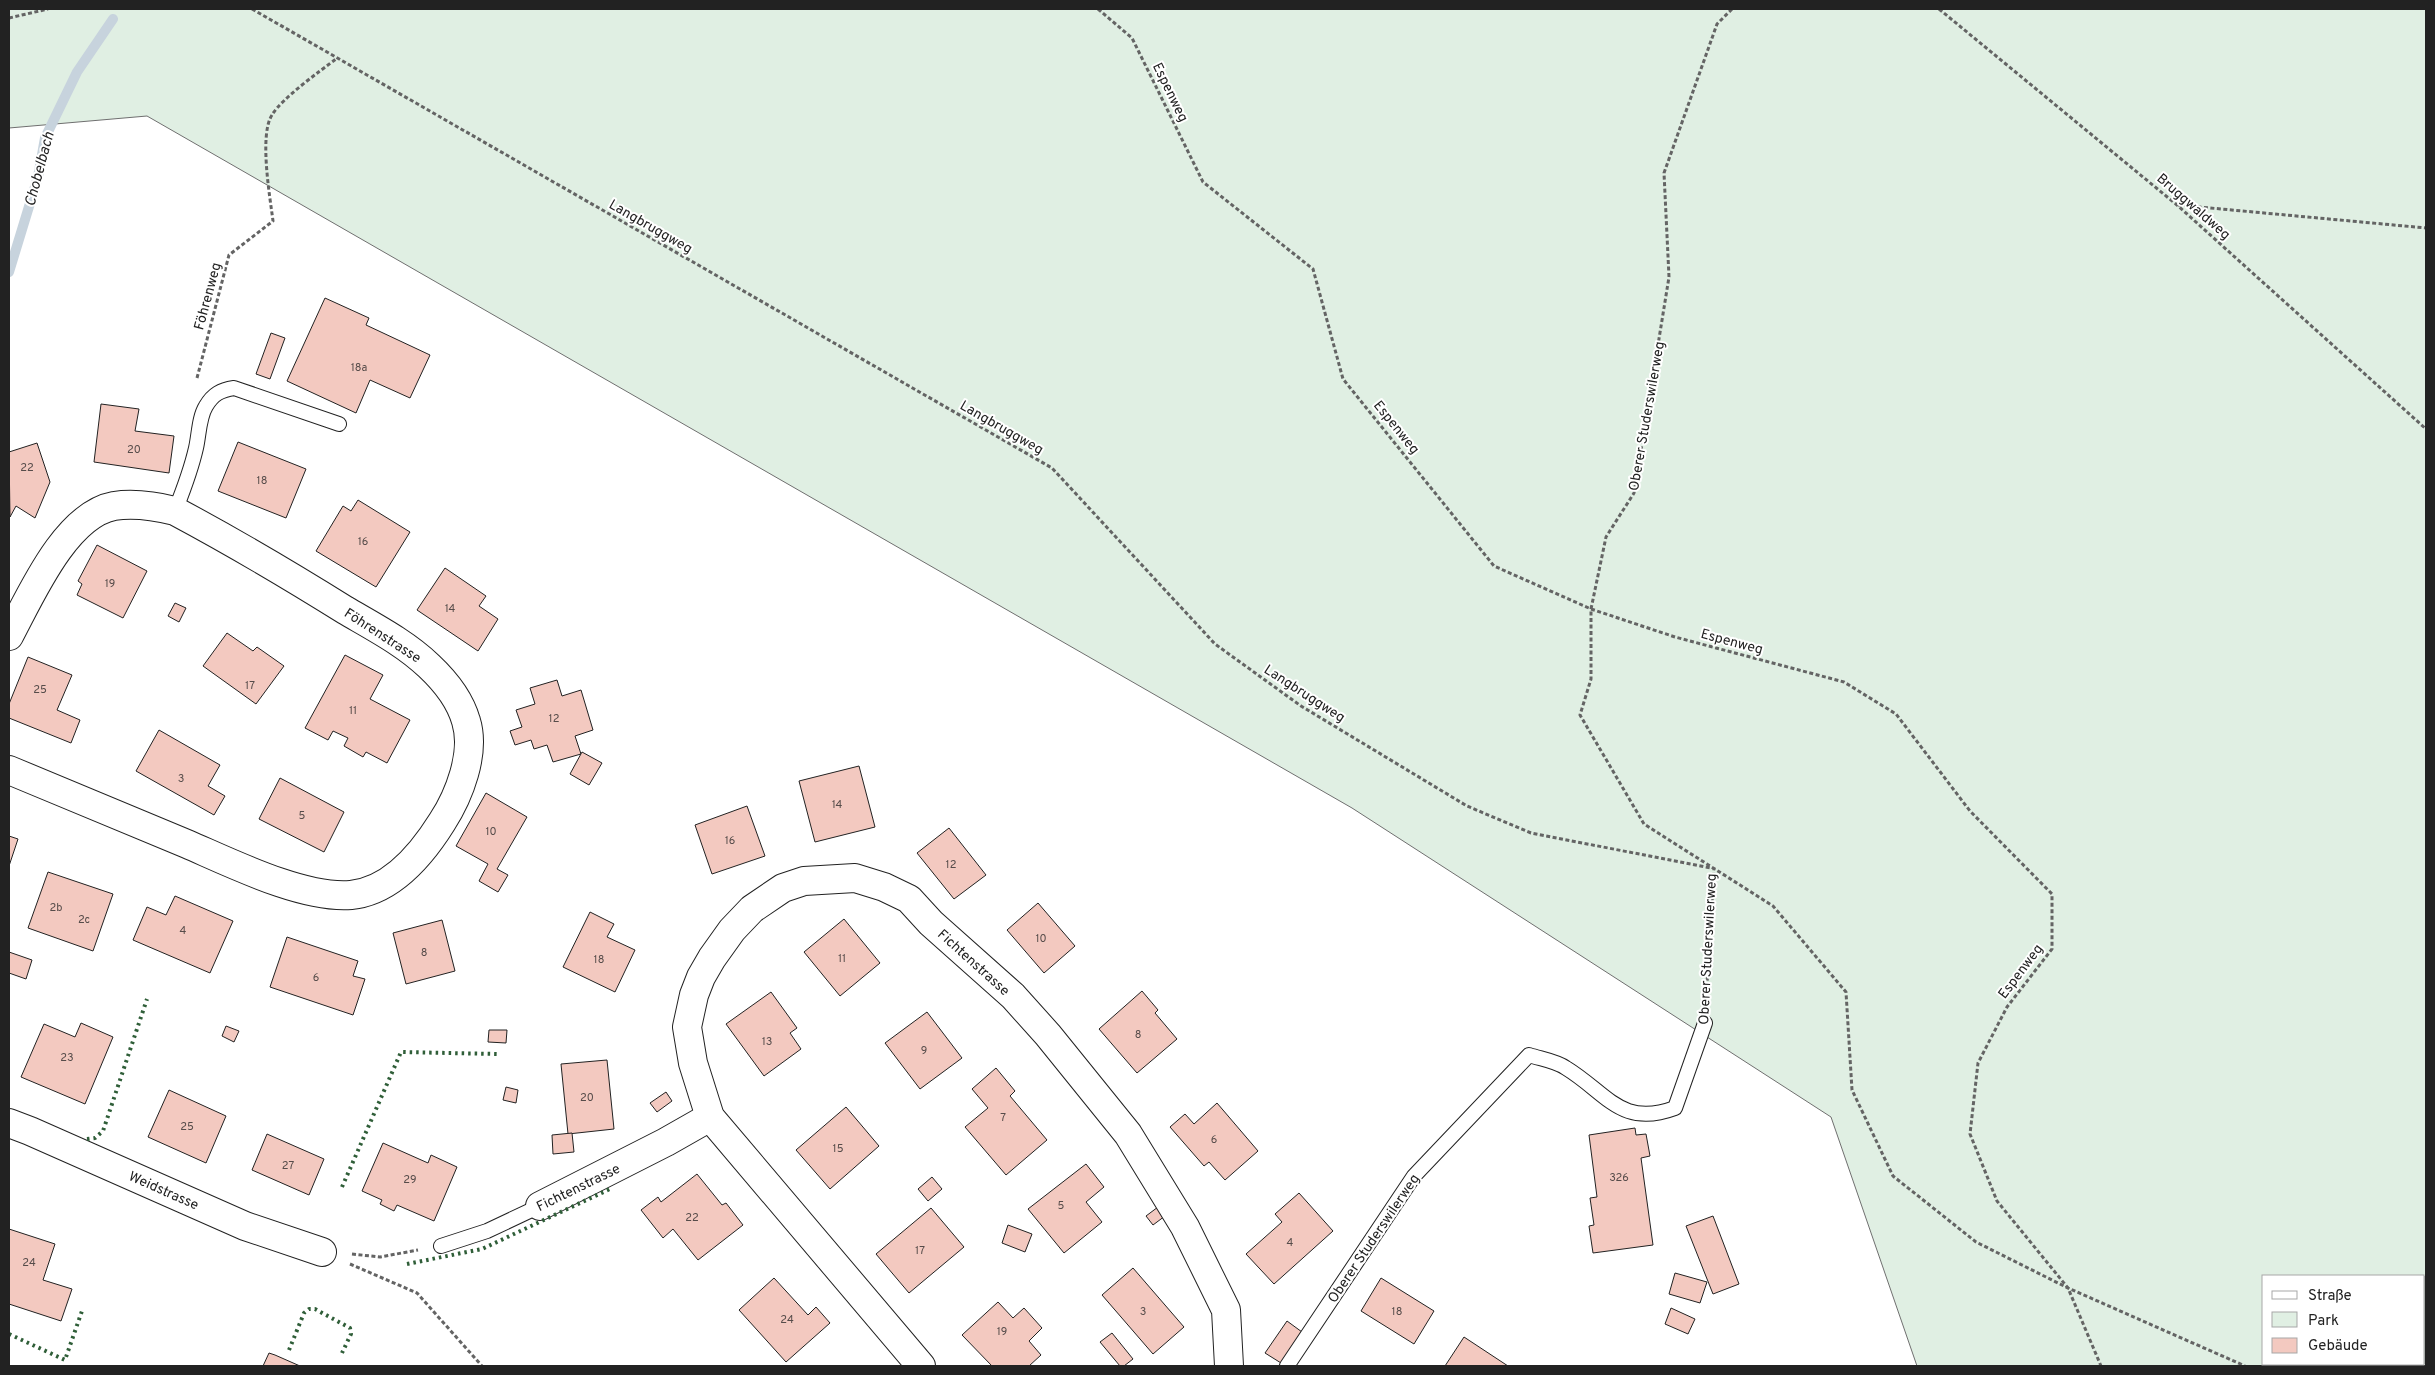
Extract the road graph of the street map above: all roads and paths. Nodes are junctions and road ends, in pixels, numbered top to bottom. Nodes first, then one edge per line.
1 (48, 9) edge
2 (252, 9) edge
3 (1098, 9) edge
4 (1732, 9) edge
5 (1940, 9) edge
6 (9, 18) edge
7 (336, 59) junction
8 (2177, 205) junction
9 (2426, 228) edge
10 (205, 408) junction
11 (339, 424) dead end
12 (2426, 429) edge
13 (174, 511) junction
14 (1591, 610) junction
15 (9, 636) edge
16 (9, 770) edge
17 (1714, 869) junction
18 (1705, 1023) joint
19 (710, 1117) junction
20 (9, 1123) edge
21 (540, 1206) joint
22 (441, 1246) joint
23 (322, 1252) junction
24 (2068, 1288) junction
25 (482, 1366) edge
26 (921, 1366) edge
27 (1229, 1366) edge
28 (1286, 1366) edge
29 (2101, 1366) edge
30 (2245, 1366) edge

1 - 6 path
2 - 7 path, Langbruggweg
3 - 14 path, Espenweg
4 - 14 path, Oberer Studerswilerweg
5 - 8 path, Bruggwaldweg
7 - 10 path, Föhrenweg
7 - 17 path, Langbruggweg
8 - 9 path
8 - 12 path, Bruggwaldweg
10 - 11 lane
10 - 13 lane
13 - 15 street, Föhrenstrasse
13 - 16 street, Föhrenstrasse
14 - 17 path, Oberer Studerswilerweg
14 - 24 path, Espenweg
17 - 18 path, Oberer Studerswilerweg
17 - 24 path
18 - 28 lane, Oberer Studerswilerweg
19 - 21 street, Fichtenstrasse
19 - 26 street, Fichtenstrasse
19 - 27 street, Fichtenstrasse
20 - 23 street, Weidstrasse
21 - 22 lane, Fichtenstrasse
22 - 23 path
23 - 25 path
24 - 29 path, Espenweg
24 - 30 path

